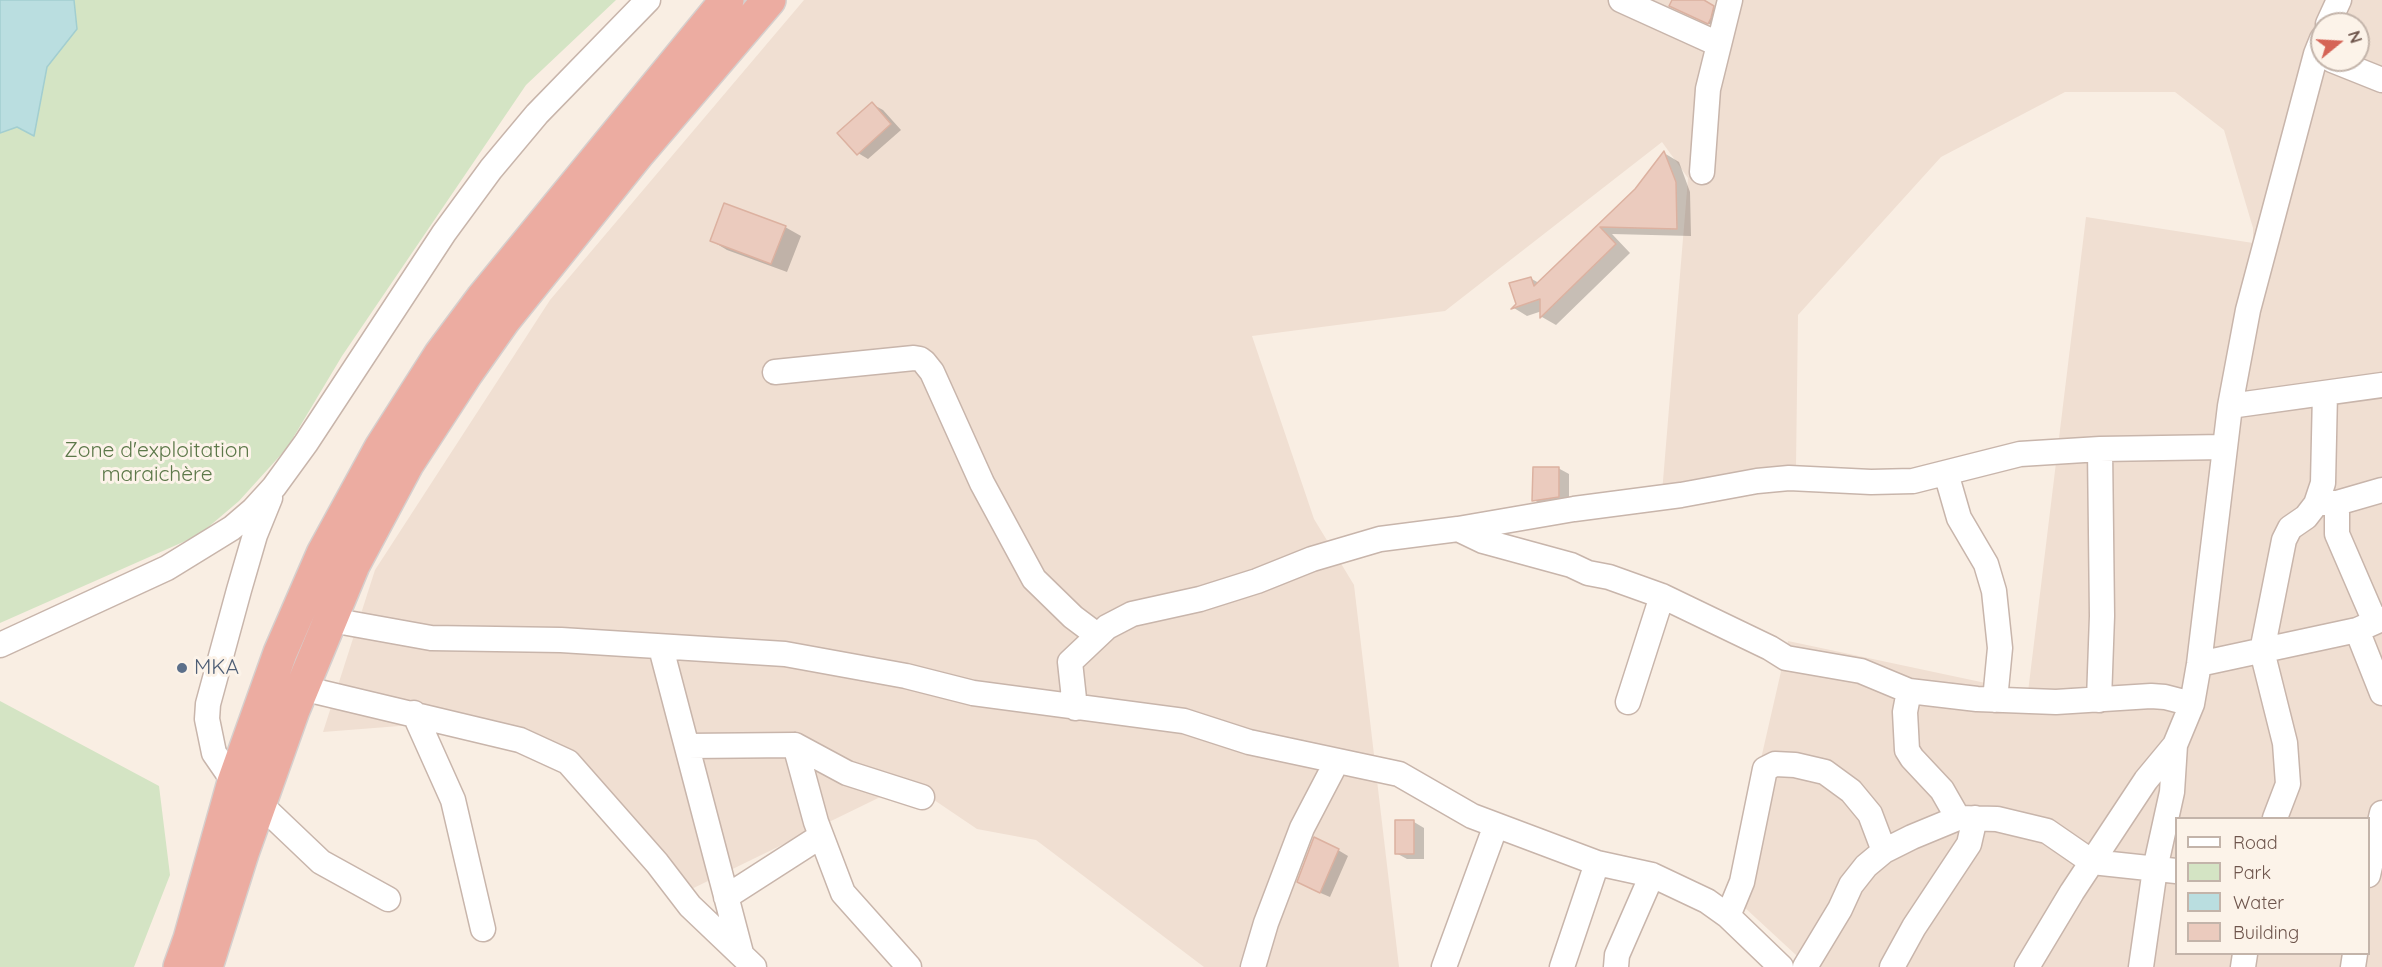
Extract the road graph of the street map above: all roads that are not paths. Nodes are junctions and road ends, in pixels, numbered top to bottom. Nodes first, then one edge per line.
1 (648, 0) edge
2 (728, 0) edge
3 (769, 0) edge
4 (1621, 0) edge
5 (1730, 0) edge
6 (1718, 44) junction
7 (2317, 72) edge
8 (2365, 72) edge
9 (2382, 80) edge
10 (1702, 172) dead end
11 (776, 372) dead end
12 (2382, 385) edge
13 (2325, 393) junction
14 (2230, 406) junction
15 (2224, 447) junction
16 (2100, 449) junction
17 (1946, 473) junction
18 (274, 487) junction
19 (2382, 490) edge
20 (2326, 503) junction
21 (1458, 529) junction
22 (1662, 596) junction
23 (331, 620) junction
24 (2371, 624) edge
25 (1097, 635) junction
26 (0, 645) edge
27 (662, 648) junction
28 (2262, 651) junction
29 (2199, 664) junction
30 (302, 688) junction
31 (1909, 691) junction
32 (2382, 693) edge
33 (1995, 700) junction
34 (2099, 700) junction
35 (1628, 702) dead end
36 (2192, 705) junction
37 (1075, 708) junction
38 (414, 713) junction
39 (795, 745) junction
40 (2175, 745) junction
41 (687, 746) junction
42 (1337, 761) junction
43 (234, 782) junction
44 (922, 797) dead end
45 (259, 803) junction
46 (2382, 813) edge
47 (2276, 817) edge
48 (1967, 818) junction
49 (1496, 825) junction
50 (821, 836) junction
51 (1884, 851) junction
52 (2092, 862) junction
53 (1597, 863) junction
54 (2370, 866) edge
55 (2166, 870) edge
56 (1652, 875) junction
57 (726, 897) junction
58 (388, 899) dead end
59 (1728, 916) junction
60 (483, 929) dead end
61 (748, 962) edge
62 (180, 967) edge
63 (206, 967) edge
64 (909, 967) edge
65 (1253, 967) edge
66 (1444, 967) edge
67 (1562, 967) edge
68 (1616, 967) edge
69 (1781, 967) edge
70 (1805, 967) edge
71 (1892, 967) edge
72 (2027, 967) edge
73 (2141, 967) edge

1 - 18 street
2 - 43 highway
3 - 23 highway
4 - 6 street
5 - 6 street
6 - 10 street
7 - 14 street
8 - 9 street
11 - 25 street
12 - 13 street
13 - 14 street
13 - 20 street
14 - 15 street
15 - 16 street
15 - 29 street
16 - 17 street
16 - 34 street
17 - 21 street
17 - 33 street
18 - 26 street
18 - 43 street
19 - 20 street
20 - 24 street
20 - 28 street
21 - 22 street
21 - 25 street
22 - 31 street
22 - 35 street
23 - 27 street
23 - 30 highway
24 - 28 street
24 - 32 street
25 - 37 street
27 - 37 street
27 - 41 street
28 - 29 street
28 - 47 street
29 - 36 street
30 - 38 street
30 - 45 highway
31 - 33 street
31 - 48 street
33 - 34 street
34 - 36 street
36 - 40 street
37 - 42 street
38 - 60 street
38 - 61 street
39 - 41 street
39 - 44 street
39 - 50 street
40 - 52 street
40 - 55 street
41 - 57 street
42 - 49 street
42 - 65 street
43 - 62 highway
45 - 58 street
45 - 63 highway
46 - 54 street
48 - 51 street
48 - 52 street
48 - 71 street
49 - 53 street
49 - 66 street
50 - 57 street
50 - 64 street
51 - 59 street
51 - 70 street
52 - 55 street
52 - 72 street
53 - 56 street
53 - 67 street
55 - 73 street
56 - 59 street
56 - 68 street
57 - 61 street
59 - 69 street

